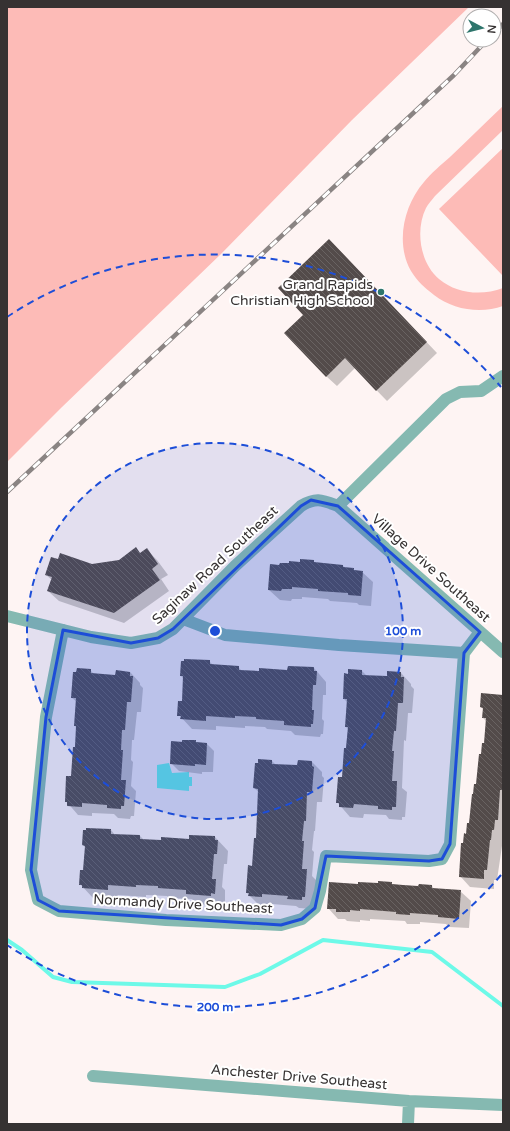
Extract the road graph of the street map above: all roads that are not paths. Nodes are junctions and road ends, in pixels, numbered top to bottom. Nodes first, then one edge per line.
1 (503, 376) edge
2 (300, 506) joint
3 (338, 506) junction
4 (7, 616) edge
5 (183, 619) junction
6 (63, 630) junction
7 (480, 632) junction
8 (503, 652) edge
9 (464, 653) junction
10 (93, 1076) dead end
11 (410, 1101) junction
12 (503, 1105) edge
13 (408, 1124) edge

1 - 3 street
2 - 3 street, Village Drive Southeast
2 - 5 street, Saginaw Road Southeast
3 - 7 street, Village Drive Southeast
4 - 6 street, Saginaw Road Southeast
5 - 6 street, Saginaw Road Southeast
5 - 9 street
6 - 9 street, Normandy Drive Southeast
7 - 8 street, Village Drive Southeast
7 - 9 street
10 - 11 street, Anchester Drive Southeast
11 - 12 street, Anchester Drive Southeast
11 - 13 street

